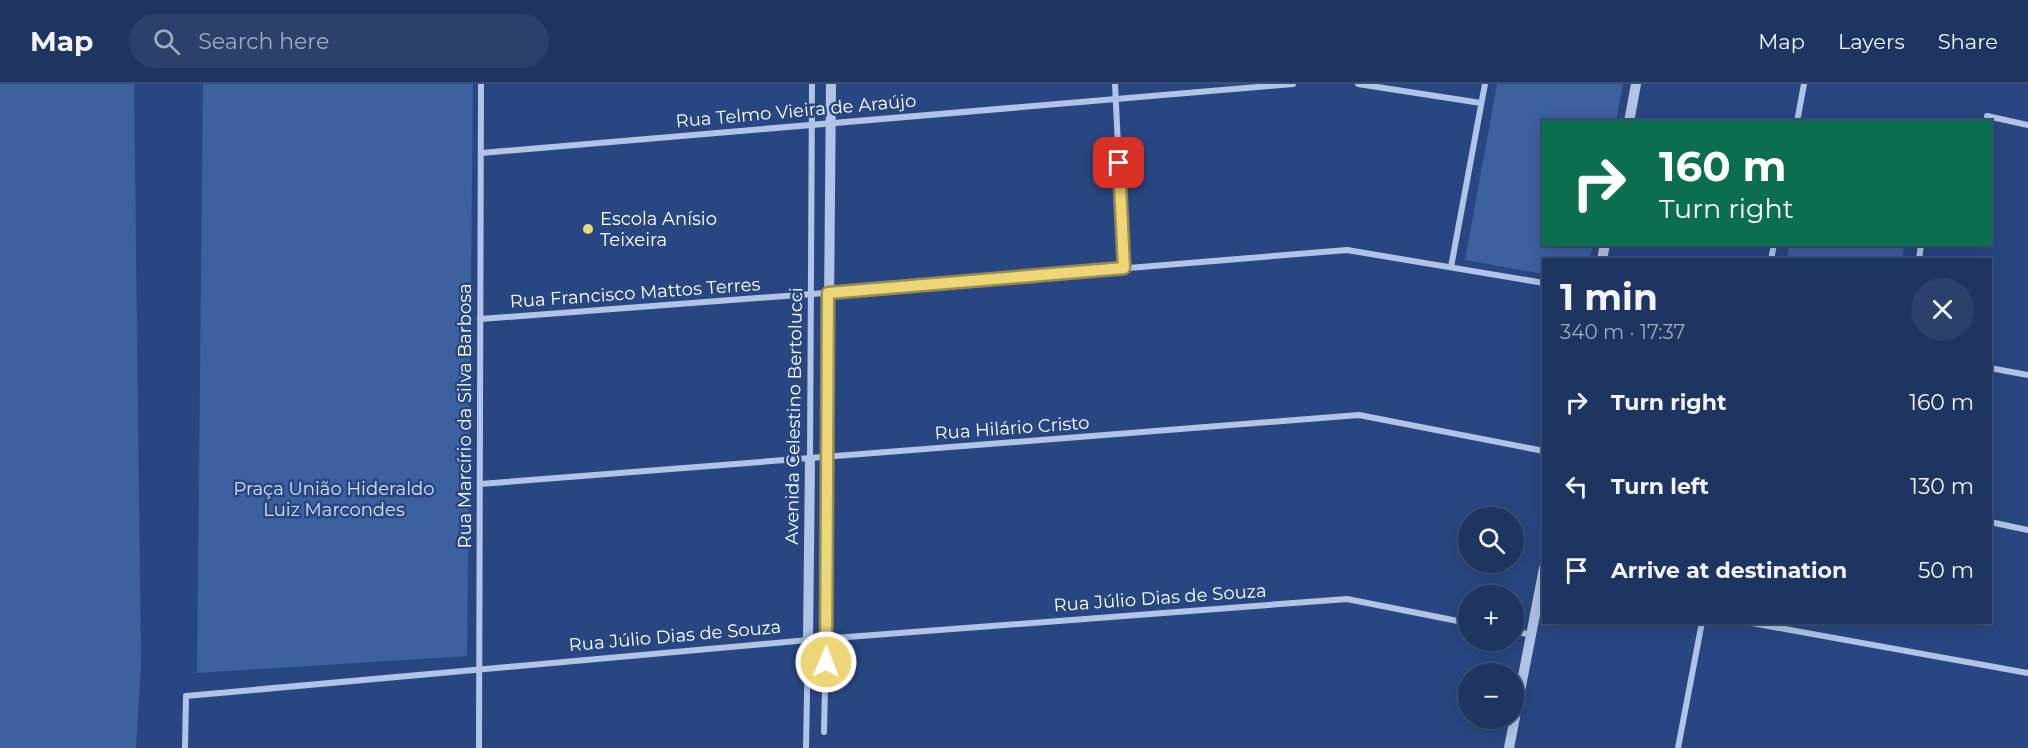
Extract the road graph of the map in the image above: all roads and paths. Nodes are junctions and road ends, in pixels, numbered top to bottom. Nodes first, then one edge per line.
1 (481, 84) edge
2 (812, 84) edge
3 (831, 84) edge
4 (1115, 84) edge
5 (1293, 84) edge
6 (1358, 84) edge
7 (1485, 84) edge
8 (1636, 84) edge
9 (1804, 84) edge
10 (1116, 99) junction
11 (1481, 103) junction
12 (1987, 116) dead end
13 (1629, 120) edge
14 (1797, 120) edge
15 (831, 124) junction
16 (811, 125) junction
17 (2028, 125) edge
18 (481, 153) junction
19 (1451, 267) junction
20 (1124, 268) junction
21 (1542, 283) edge
22 (828, 293) junction
23 (812, 294) junction
24 (480, 319) junction
25 (1992, 368) edge
26 (2028, 375) edge
27 (1542, 451) edge
28 (827, 458) junction
29 (810, 459) junction
30 (480, 484) junction
31 (1992, 522) edge
32 (2028, 530) edge
33 (1542, 578) edge
34 (1458, 621) edge
35 (1702, 624) edge
36 (1757, 624) edge
37 (1524, 634) edge
38 (1531, 635) junction
39 (826, 639) junction
40 (808, 640) junction
41 (479, 669) junction
42 (2028, 674) edge
43 (824, 732) dead end
44 (185, 748) edge
45 (479, 748) edge
46 (806, 748) edge
47 (1509, 748) edge
48 (1678, 748) edge

1 - 18 street, Rua Marcírio da Silva Barbosa
2 - 16 street, Avenida Celestino Bertolucci
3 - 15 street, Avenida Celestino Bertolucci
4 - 10 street
5 - 10 street, Rua Telmo Vieira de Araújo
6 - 11 street
7 - 11 street
8 - 13 street
9 - 14 street
10 - 15 street, Rua Telmo Vieira de Araújo
10 - 20 street
11 - 19 street
12 - 17 street
15 - 16 street, Rua Telmo Vieira de Araújo
15 - 22 street, Avenida Celestino Bertolucci
16 - 18 street, Rua Telmo Vieira de Araújo
16 - 23 street, Avenida Celestino Bertolucci
18 - 24 street, Rua Marcírio da Silva Barbosa
19 - 20 street, Rua Francisco Mattos Terres
19 - 21 street, Rua Francisco Mattos Terres
20 - 22 street, Rua Francisco Mattos Terres
22 - 23 street, Rua Francisco Mattos Terres
22 - 28 street, Avenida Celestino Bertolucci
23 - 24 street, Rua Francisco Mattos Terres
23 - 29 street, Avenida Celestino Bertolucci
24 - 30 street, Rua Marcírio da Silva Barbosa
25 - 26 street
27 - 28 street, Rua Hilário Cristo
28 - 29 street, Rua Hilário Cristo
28 - 39 street, Avenida Celestino Bertolucci
29 - 30 street, Rua Hilário Cristo
29 - 40 street, Avenida Celestino Bertolucci
30 - 41 street, Rua Marcírio da Silva Barbosa
31 - 32 street
33 - 38 street
34 - 39 street, Rua Júlio Dias de Souza
35 - 48 street
36 - 42 street
37 - 38 street
38 - 47 street
39 - 40 street, Rua Júlio Dias de Souza
39 - 43 street, Avenida Celestino Bertolucci
40 - 41 street, Rua Júlio Dias de Souza
40 - 46 street, Avenida Celestino Bertolucci
41 - 44 street, Rua Júlio Dias de Souza
41 - 45 street, Rua Marcírio da Silva Barbosa

